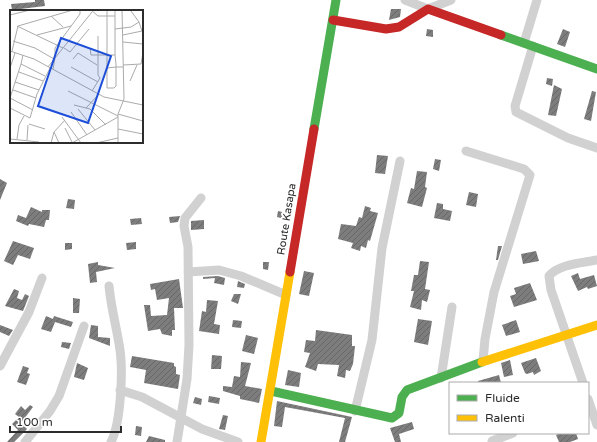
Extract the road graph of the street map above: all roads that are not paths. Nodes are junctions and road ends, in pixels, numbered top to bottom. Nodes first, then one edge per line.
1 (336, 0) edge
2 (451, 0) edge
3 (537, 0) edge
4 (410, 1) edge
5 (428, 9) junction
6 (333, 20) junction
7 (528, 45) junction
8 (597, 69) edge
9 (597, 148) edge
10 (466, 151) dead end
11 (400, 161) dead end
12 (201, 198) dead end
13 (597, 260) edge
14 (188, 272) junction
15 (42, 278) dead end
16 (109, 286) dead end
17 (286, 295) junction
18 (452, 307) dead end
19 (597, 325) edge
20 (84, 326) dead end
21 (567, 335) junction
22 (483, 361) junction
23 (0, 366) edge
24 (441, 378) junction
25 (583, 382) edge
26 (120, 390) junction
27 (271, 391) junction
28 (591, 403) edge
29 (355, 411) junction
30 (181, 417) junction
31 (597, 425) edge
32 (511, 434) edge
33 (25, 442) edge
34 (111, 442) edge
35 (176, 442) edge
36 (238, 442) edge
37 (261, 442) edge
38 (491, 442) edge

1 - 6 street, Route Kasapa
2 - 5 street
3 - 7 street
4 - 5 street
5 - 6 street
5 - 7 street
6 - 17 street, Route Kasapa
7 - 8 street
7 - 9 street
10 - 22 street
11 - 29 street
12 - 14 street
13 - 21 street
14 - 17 street
14 - 30 street
15 - 23 street
16 - 26 street
17 - 27 street, Route Kasapa
18 - 24 street
19 - 21 street
20 - 33 street
21 - 22 street
21 - 25 street
22 - 24 street
24 - 29 street
26 - 30 street
26 - 34 street
27 - 29 street
27 - 37 street, Route Kasapa
28 - 31 street
30 - 35 street
30 - 36 street
32 - 38 street

